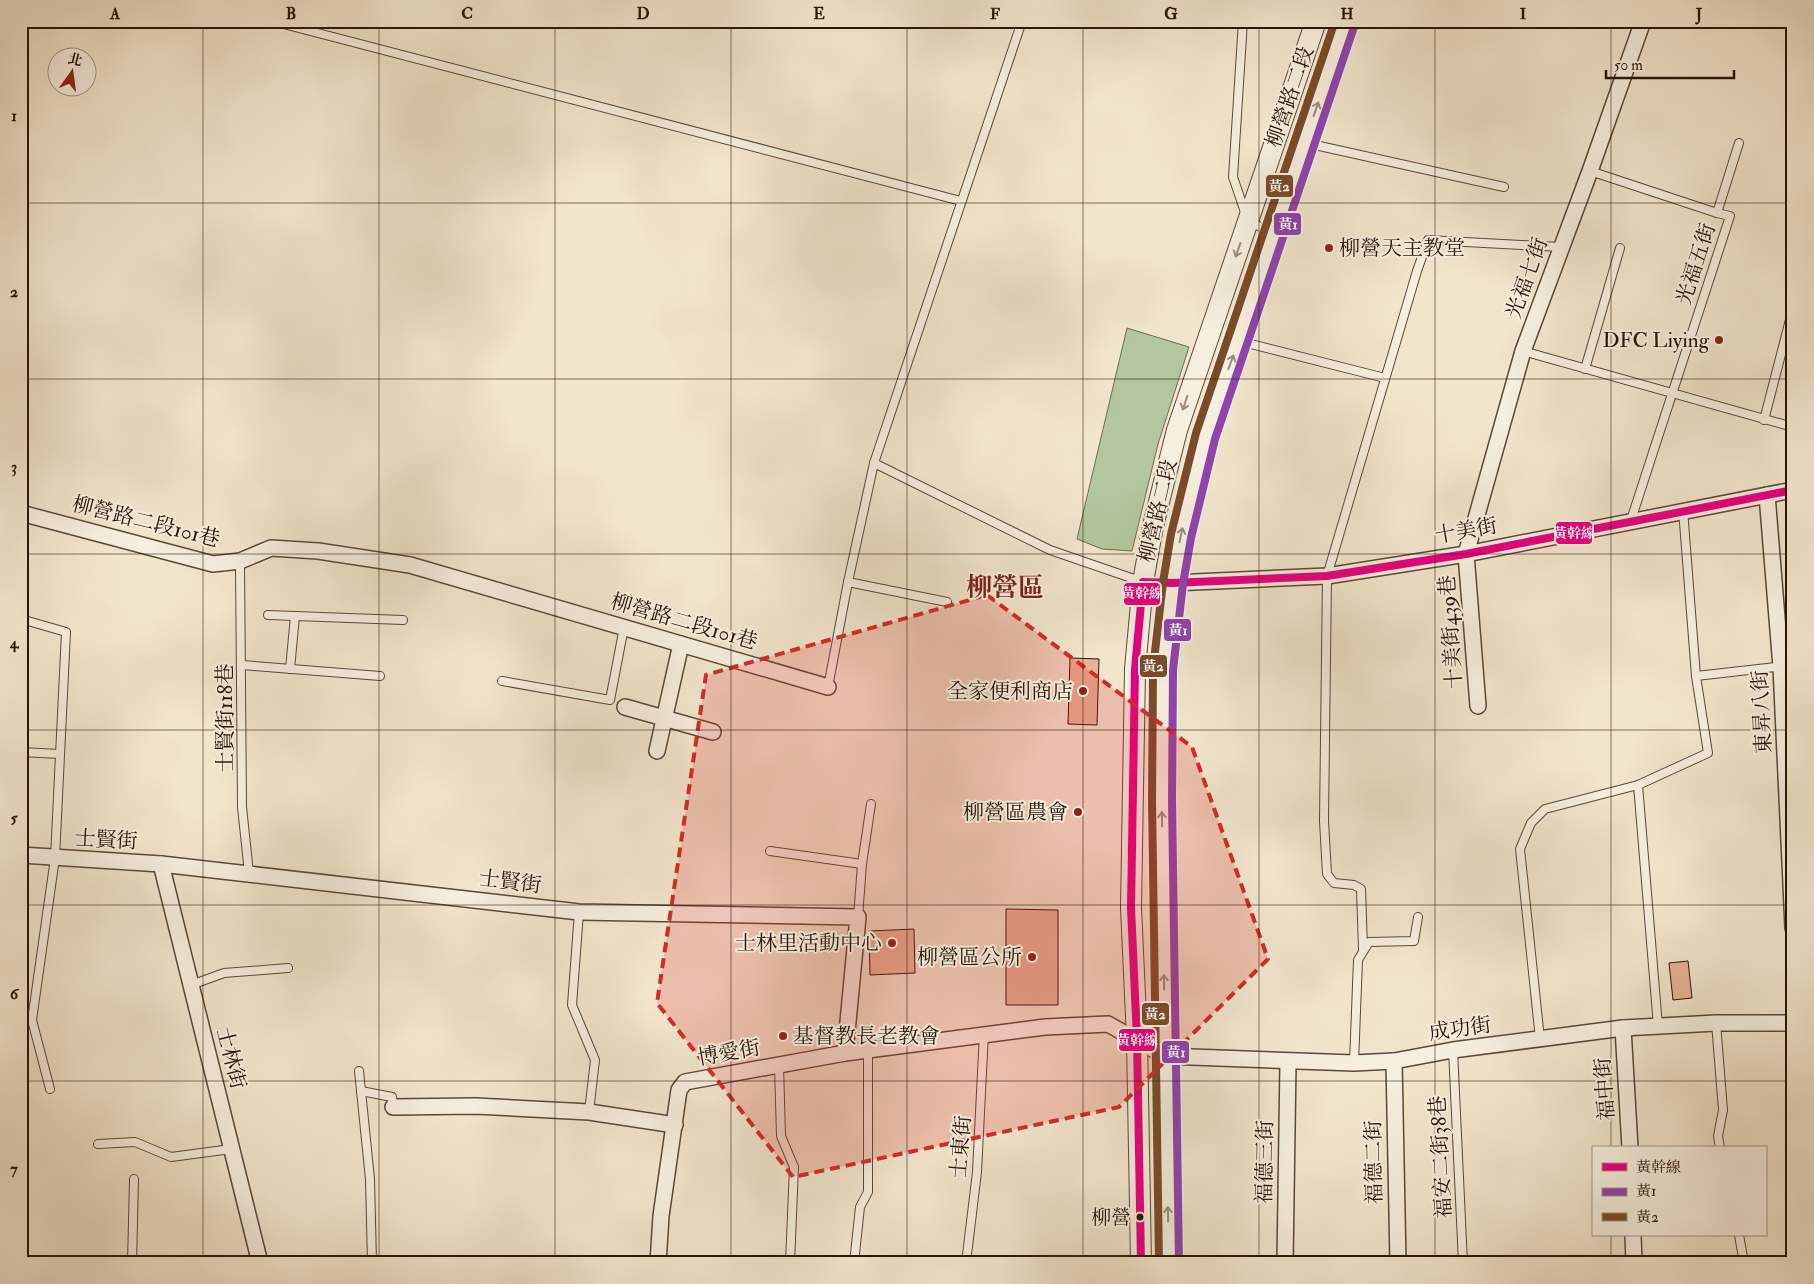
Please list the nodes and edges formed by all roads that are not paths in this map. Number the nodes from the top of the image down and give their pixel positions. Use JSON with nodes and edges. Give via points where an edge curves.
{"nodes":[{"id":1,"x":272,"y":21,"type":"edge"},
{"id":2,"x":1022,"y":21,"type":"edge"},
{"id":3,"x":1243,"y":21,"type":"edge"},
{"id":4,"x":1316,"y":21,"type":"edge"},
{"id":5,"x":1346,"y":21,"type":"edge"},
{"id":6,"x":1643,"y":21,"type":"edge"},
{"id":7,"x":1305,"y":142,"type":"junction"},
{"id":8,"x":1738,"y":143,"type":"dead end"},
{"id":9,"x":1590,"y":171,"type":"junction"},
{"id":10,"x":1504,"y":187,"type":"dead end"},
{"id":11,"x":961,"y":201,"type":"junction"},
{"id":12,"x":1717,"y":212,"type":"junction"},
{"id":13,"x":1248,"y":221,"type":"junction"},
{"id":14,"x":1274,"y":233,"type":"junction"},
{"id":15,"x":1560,"y":247,"type":"junction"},
{"id":16,"x":1620,"y":248,"type":"dead end"},
{"id":17,"x":1793,"y":308,"type":"edge"},
{"id":18,"x":1239,"y":341,"type":"junction"},
{"id":19,"x":1523,"y":351,"type":"junction"},
{"id":20,"x":1585,"y":369,"type":"junction"},
{"id":21,"x":1385,"y":378,"type":"junction"},
{"id":22,"x":1672,"y":394,"type":"junction"},
{"id":23,"x":1764,"y":420,"type":"junction"},
{"id":24,"x":1793,"y":427,"type":"edge"},
{"id":25,"x":874,"y":463,"type":"junction"},
{"id":26,"x":1793,"y":490,"type":"edge"},
{"id":27,"x":1768,"y":495,"type":"junction"},
{"id":28,"x":1683,"y":510,"type":"junction"},
{"id":29,"x":21,"y":513,"type":"edge"},
{"id":30,"x":1631,"y":520,"type":"junction"},
{"id":31,"x":1466,"y":554,"type":"junction"},
{"id":32,"x":240,"y":562,"type":"junction"},
{"id":33,"x":1327,"y":576,"type":"junction"},
{"id":34,"x":848,"y":582,"type":"junction"},
{"id":35,"x":1142,"y":582,"type":"junction"},
{"id":36,"x":1173,"y":583,"type":"junction"},
{"id":37,"x":946,"y":602,"type":"dead end"},
{"id":38,"x":268,"y":615,"type":"dead end"},
{"id":39,"x":295,"y":616,"type":"junction"},
{"id":40,"x":21,"y":619,"type":"edge"},
{"id":41,"x":403,"y":620,"type":"dead end"},
{"id":42,"x":624,"y":627,"type":"junction"},
{"id":43,"x":681,"y":644,"type":"junction"},
{"id":44,"x":242,"y":665,"type":"junction"},
{"id":45,"x":1787,"y":666,"type":"edge"},
{"id":46,"x":290,"y":669,"type":"junction"},
{"id":47,"x":380,"y":676,"type":"dead end"},
{"id":48,"x":1696,"y":676,"type":"junction"},
{"id":49,"x":502,"y":681,"type":"dead end"},
{"id":50,"x":828,"y":687,"type":"joint"},
{"id":51,"x":625,"y":706,"type":"dead end"},
{"id":52,"x":1478,"y":706,"type":"dead end"},
{"id":53,"x":664,"y":718,"type":"junction"},
{"id":54,"x":714,"y":732,"type":"dead end"},
{"id":55,"x":657,"y":751,"type":"dead end"},
{"id":56,"x":21,"y":752,"type":"edge"},
{"id":57,"x":60,"y":754,"type":"junction"},
{"id":58,"x":1638,"y":785,"type":"junction"},
{"id":59,"x":871,"y":804,"type":"dead end"},
{"id":60,"x":770,"y":851,"type":"dead end"},
{"id":61,"x":21,"y":855,"type":"edge"},
{"id":62,"x":55,"y":858,"type":"junction"},
{"id":63,"x":161,"y":864,"type":"junction"},
{"id":64,"x":862,"y":864,"type":"junction"},
{"id":65,"x":249,"y":873,"type":"junction"},
{"id":66,"x":579,"y":912,"type":"junction"},
{"id":67,"x":858,"y":917,"type":"junction"},
{"id":68,"x":1418,"y":917,"type":"dead end"},
{"id":69,"x":1793,"y":928,"type":"edge"},
{"id":70,"x":1363,"y":949,"type":"junction"},
{"id":71,"x":288,"y":968,"type":"dead end"},
{"id":72,"x":191,"y":985,"type":"junction"},
{"id":73,"x":21,"y":1019,"type":"edge"},
{"id":74,"x":32,"y":1020,"type":"junction"},
{"id":75,"x":1716,"y":1023,"type":"junction"},
{"id":76,"x":1793,"y":1023,"type":"edge"},
{"id":77,"x":1658,"y":1026,"type":"junction"},
{"id":78,"x":1623,"y":1028,"type":"junction"},
{"id":79,"x":984,"y":1033,"type":"junction"},
{"id":80,"x":1137,"y":1039,"type":"junction"},
{"id":81,"x":1540,"y":1039,"type":"junction"},
{"id":82,"x":868,"y":1050,"type":"junction"},
{"id":83,"x":1453,"y":1050,"type":"junction"},
{"id":84,"x":845,"y":1053,"type":"junction"},
{"id":85,"x":1165,"y":1056,"type":"junction"},
{"id":86,"x":1394,"y":1060,"type":"junction"},
{"id":87,"x":1288,"y":1062,"type":"junction"},
{"id":88,"x":1354,"y":1063,"type":"junction"},
{"id":89,"x":779,"y":1065,"type":"junction"},
{"id":90,"x":359,"y":1071,"type":"dead end"},
{"id":91,"x":50,"y":1090,"type":"dead end"},
{"id":92,"x":361,"y":1091,"type":"junction"},
{"id":93,"x":393,"y":1107,"type":"joint"},
{"id":94,"x":589,"y":1112,"type":"junction"},
{"id":95,"x":675,"y":1125,"type":"junction"},
{"id":96,"x":98,"y":1144,"type":"dead end"},
{"id":97,"x":1630,"y":1146,"type":"edge"},
{"id":98,"x":1720,"y":1146,"type":"edge"},
{"id":99,"x":231,"y":1149,"type":"junction"},
{"id":100,"x":134,"y":1179,"type":"dead end"},
{"id":101,"x":1633,"y":1236,"type":"edge"},
{"id":102,"x":1739,"y":1236,"type":"edge"},
{"id":103,"x":1793,"y":1259,"type":"edge"},
{"id":104,"x":132,"y":1263,"type":"edge"},
{"id":105,"x":260,"y":1263,"type":"edge"},
{"id":106,"x":372,"y":1263,"type":"edge"},
{"id":107,"x":658,"y":1263,"type":"edge"},
{"id":108,"x":790,"y":1263,"type":"edge"},
{"id":109,"x":854,"y":1263,"type":"edge"},
{"id":110,"x":966,"y":1263,"type":"edge"},
{"id":111,"x":1141,"y":1263,"type":"edge"},
{"id":112,"x":1169,"y":1263,"type":"edge"},
{"id":113,"x":1284,"y":1263,"type":"edge"},
{"id":114,"x":1398,"y":1263,"type":"edge"},
{"id":115,"x":1463,"y":1263,"type":"edge"},
{"id":116,"x":1634,"y":1263,"type":"edge"},
{"id":117,"x":1744,"y":1263,"type":"edge"},
{"id":118,"x":1784,"y":1263,"type":"edge"}],
"edges":[{"from":1,"to":11,"type":"lane"},
{"from":2,"to":11,"type":"lane","name":"柳營路二段101巷"},
{"from":3,"to":13,"type":"lane","via":[[1233,177]]},
{"from":4,"to":13,"type":"street","name":"柳營路二段"},
{"from":7,"to":5,"type":"street","name":"柳營路二段","one_way":true},
{"from":6,"to":9,"type":"street","name":"光福七街"},
{"from":7,"to":10,"type":"lane"},
{"from":7,"to":14,"type":"street","name":"柳營路二段"},
{"from":8,"to":12,"type":"lane","name":"光福五街"},
{"from":9,"to":12,"type":"lane"},
{"from":9,"to":15,"type":"street","name":"光福七街"},
{"from":11,"to":25,"type":"lane","name":"柳營路二段101巷"},
{"from":12,"to":22,"type":"lane","name":"光福五街","via":[[1730,216]]},
{"from":13,"to":14,"type":"lane"},
{"from":13,"to":35,"type":"street","name":"柳營路二段","one_way":true,"via":[[1176,430]]},
{"from":14,"to":18,"type":"street","name":"柳營路二段"},
{"from":15,"to":19,"type":"street","name":"光福七街"},
{"from":15,"to":21,"type":"lane","via":[[1428,240]]},
{"from":16,"to":20,"type":"lane"},
{"from":17,"to":23,"type":"lane"},
{"from":18,"to":21,"type":"lane"},
{"from":36,"to":18,"type":"street","name":"柳營路二段","one_way":true,"via":[[1180,536],[1206,436]]},
{"from":19,"to":20,"type":"lane"},
{"from":19,"to":31,"type":"street","name":"光福七街"},
{"from":20,"to":22,"type":"lane"},
{"from":21,"to":33,"type":"lane"},
{"from":22,"to":23,"type":"lane"},
{"from":22,"to":30,"type":"lane","name":"光福五街"},
{"from":23,"to":24,"type":"lane"},
{"from":25,"to":34,"type":"lane","name":"柳營路二段101巷"},
{"from":25,"to":35,"type":"lane","via":[[1050,550]]},
{"from":26,"to":27,"type":"street","name":"十美街"},
{"from":27,"to":28,"type":"street","name":"十美街"},
{"from":27,"to":45,"type":"street","name":"東昇八街"},
{"from":28,"to":30,"type":"street","name":"十美街"},
{"from":28,"to":48,"type":"lane"},
{"from":29,"to":32,"type":"street","name":"柳營路二段101巷","via":[[213,564]]},
{"from":30,"to":31,"type":"street","name":"十美街"},
{"from":31,"to":33,"type":"street","name":"十美街"},
{"from":31,"to":52,"type":"street","name":"十美街439巷"},
{"from":32,"to":42,"type":"street","name":"柳營路二段101巷","via":[[271,548],[410,564]]},
{"from":32,"to":44,"type":"lane","name":"士賢街118巷"},
{"from":33,"to":36,"type":"street","name":"十美街"},
{"from":33,"to":70,"type":"lane","via":[[1324,821],[1327,874],[1334,883],[1361,889]]},
{"from":34,"to":37,"type":"lane"},
{"from":34,"to":50,"type":"lane","name":"柳營路二段101巷"},
{"from":35,"to":36,"type":"lane","name":"十美街"},
{"from":35,"to":80,"type":"street","name":"柳營路二段","via":[[1135,669],[1131,908]]},
{"from":85,"to":36,"type":"street","name":"柳營路二段","one_way":true,"via":[[1163,669]]},
{"from":38,"to":39,"type":"lane"},
{"from":39,"to":41,"type":"lane"},
{"from":39,"to":46,"type":"lane"},
{"from":40,"to":57,"type":"lane","via":[[66,632]]},
{"from":42,"to":43,"type":"street","name":"柳營路二段101巷"},
{"from":42,"to":49,"type":"lane","via":[[610,700]]},
{"from":43,"to":50,"type":"street","name":"柳營路二段101巷"},
{"from":43,"to":53,"type":"street"},
{"from":44,"to":46,"type":"lane"},
{"from":44,"to":65,"type":"lane","name":"士賢街118巷","via":[[242,807]]},
{"from":45,"to":48,"type":"lane"},
{"from":45,"to":69,"type":"street","name":"東昇八街"},
{"from":46,"to":47,"type":"lane"},
{"from":48,"to":58,"type":"lane","via":[[1708,753]]},
{"from":51,"to":53,"type":"street"},
{"from":53,"to":54,"type":"street"},
{"from":53,"to":55,"type":"street"},
{"from":56,"to":57,"type":"lane"},
{"from":57,"to":62,"type":"lane"},
{"from":58,"to":77,"type":"lane"},
{"from":58,"to":81,"type":"lane","via":[[1545,809],[1530,823],[1520,849]]},
{"from":59,"to":64,"type":"lane"},
{"from":60,"to":64,"type":"lane"},
{"from":61,"to":62,"type":"street","name":"士賢街"},
{"from":62,"to":63,"type":"street","name":"士賢街"},
{"from":62,"to":74,"type":"lane"},
{"from":63,"to":65,"type":"street","name":"士賢街"},
{"from":63,"to":72,"type":"street","name":"士林街"},
{"from":64,"to":67,"type":"lane"},
{"from":65,"to":66,"type":"street","name":"士賢街"},
{"from":66,"to":67,"type":"street","name":"士賢街"},
{"from":66,"to":94,"type":"lane","via":[[572,1005],[595,1060]]},
{"from":67,"to":84,"type":"street"},
{"from":68,"to":70,"type":"lane","via":[[1414,941],[1369,942]]},
{"from":70,"to":88,"type":"lane","via":[[1358,960]]},
{"from":71,"to":72,"type":"lane","via":[[224,974]]},
{"from":72,"to":99,"type":"street","name":"士林街"},
{"from":73,"to":74,"type":"lane"},
{"from":74,"to":91,"type":"lane"},
{"from":75,"to":76,"type":"street","name":"成功街"},
{"from":75,"to":77,"type":"street","name":"成功街"},
{"from":75,"to":98,"type":"lane","via":[[1723,1110],[1718,1136]]},
{"from":77,"to":78,"type":"street","name":"成功街"},
{"from":78,"to":81,"type":"street","name":"成功街"},
{"from":78,"to":97,"type":"street","name":"福中街"},
{"from":79,"to":80,"type":"street","name":"博愛街","via":[[1108,1024]]},
{"from":79,"to":82,"type":"street","name":"博愛街"},
{"from":79,"to":110,"type":"lane","name":"士東街","via":[[977,1172]]},
{"from":80,"to":85,"type":"street","name":"成功街"},
{"from":80,"to":111,"type":"street","name":"柳營路二段"},
{"from":81,"to":83,"type":"street","name":"成功街"},
{"from":82,"to":84,"type":"street","name":"博愛街"},
{"from":82,"to":109,"type":"lane","via":[[868,1192],[860,1207]]},
{"from":83,"to":86,"type":"street","name":"成功街"},
{"from":83,"to":115,"type":"lane","name":"福安二街38巷"},
{"from":84,"to":89,"type":"street","name":"博愛街"},
{"from":85,"to":87,"type":"street","name":"成功街"},
{"from":112,"to":85,"type":"street","name":"柳營路二段","one_way":true},
{"from":86,"to":88,"type":"street","name":"成功街"},
{"from":86,"to":114,"type":"street","name":"福德二街"},
{"from":87,"to":88,"type":"street","name":"成功街"},
{"from":87,"to":113,"type":"street","name":"福德三街"},
{"from":89,"to":95,"type":"street","name":"博愛街","via":[[685,1082],[679,1090]]},
{"from":89,"to":108,"type":"lane","via":[[781,1136],[794,1167]]},
{"from":90,"to":92,"type":"lane"},
{"from":92,"to":93,"type":"lane","via":[[392,1097]]},
{"from":92,"to":106,"type":"lane","via":[[370,1179]]},
{"from":93,"to":94,"type":"street","via":[[476,1106]]},
{"from":94,"to":95,"type":"street"},
{"from":95,"to":107,"type":"street","name":"博愛街","via":[[661,1216]]},
{"from":96,"to":99,"type":"lane","via":[[134,1142],[171,1157]]},
{"from":99,"to":105,"type":"street","name":"士林街"},
{"from":100,"to":104,"type":"lane"},
{"from":101,"to":116,"type":"street"},
{"from":102,"to":117,"type":"lane"},
{"from":103,"to":118,"type":"lane"}]}
